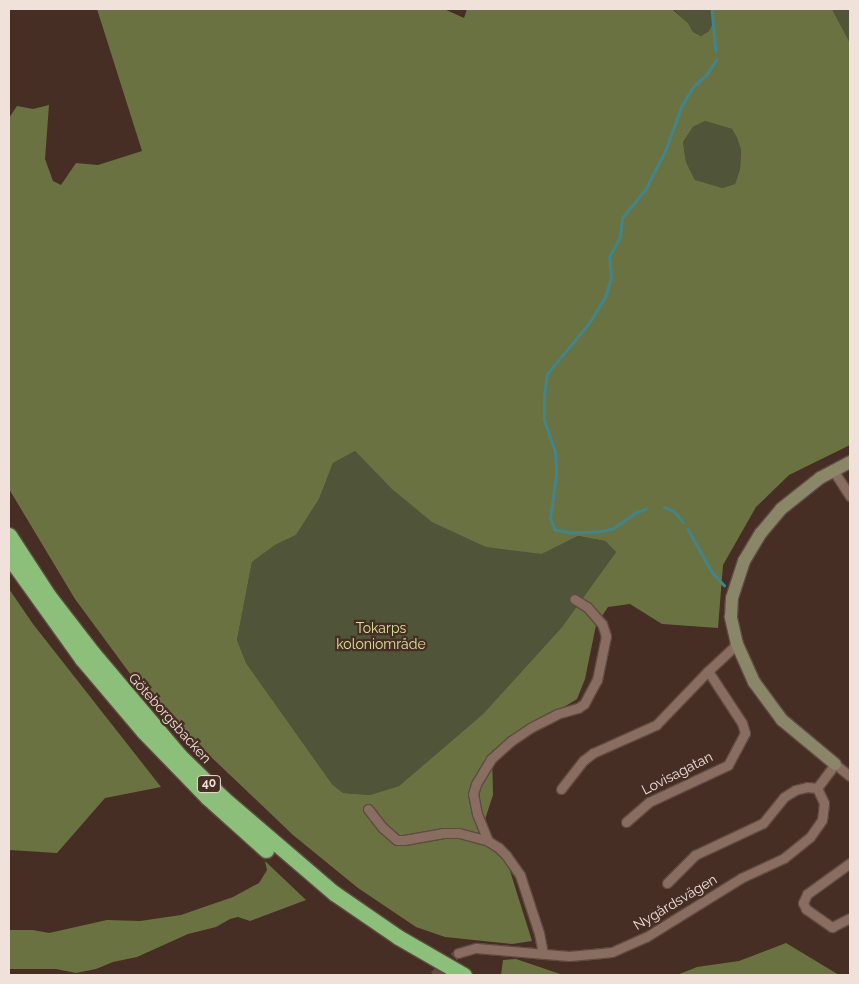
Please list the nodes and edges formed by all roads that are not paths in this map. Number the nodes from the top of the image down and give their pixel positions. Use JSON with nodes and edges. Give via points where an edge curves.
{"nodes":[{"id":1,"x":850,"y":462,"type":"edge"},
{"id":2,"x":833,"y":470,"type":"junction"},
{"id":3,"x":850,"y":496,"type":"edge"},
{"id":4,"x":9,"y":534,"type":"edge"},
{"id":5,"x":9,"y":557,"type":"edge"},
{"id":6,"x":574,"y":599,"type":"dead end"},
{"id":7,"x":737,"y":644,"type":"junction"},
{"id":8,"x":708,"y":670,"type":"junction"},
{"id":9,"x":834,"y":764,"type":"junction"},
{"id":10,"x":850,"y":776,"type":"edge"},
{"id":11,"x":817,"y":788,"type":"junction"},
{"id":12,"x":561,"y":789,"type":"dead end"},
{"id":13,"x":368,"y":809,"type":"dead end"},
{"id":14,"x":626,"y":822,"type":"dead end"},
{"id":15,"x":488,"y":840,"type":"junction"},
{"id":16,"x":850,"y":863,"type":"edge"},
{"id":17,"x":667,"y":883,"type":"dead end"},
{"id":18,"x":850,"y":918,"type":"edge"},
{"id":19,"x":458,"y":953,"type":"tunnel mouth"},
{"id":20,"x":543,"y":954,"type":"junction"},
{"id":21,"x":443,"y":975,"type":"edge"},
{"id":22,"x":464,"y":975,"type":"edge"}],
"edges":[{"from":1,"to":2,"type":"street"},
{"from":2,"to":3,"type":"street"},
{"from":2,"to":7,"type":"street","via":[[806,487],[781,509],[744,561],[732,598]]},
{"from":4,"to":22,"type":"highway","name":"Göteborgsbacken","number":"40","via":[[48,595],[92,652],[179,755],[223,798],[334,893],[398,937]]},
{"from":5,"to":21,"type":"highway","name":"Göteborgsbacken","number":"40","via":[[82,660],[143,731],[208,798],[328,900]]},
{"from":6,"to":15,"type":"street","via":[[588,607],[602,624],[606,636],[597,680],[584,704],[537,724],[491,759],[476,784],[474,794],[477,814]]},
{"from":7,"to":8,"type":"street"},
{"from":7,"to":9,"type":"street","via":[[746,669],[775,711]]},
{"from":8,"to":12,"type":"street","via":[[656,725],[593,753]]},
{"from":8,"to":14,"type":"street","name":"Lovisagatan","via":[[745,733],[728,765],[649,802]]},
{"from":9,"to":10,"type":"street"},
{"from":9,"to":11,"type":"street"},
{"from":11,"to":17,"type":"street","name":"Nygårdsvägen","via":[[795,790],[784,797],[762,823],[695,855]]},
{"from":11,"to":20,"type":"street","name":"Nygårdsvägen","via":[[824,803],[822,820],[810,837],[784,858],[741,878],[646,937],[612,952],[569,956]]},
{"from":13,"to":15,"type":"street","via":[[397,840],[450,833]]},
{"from":15,"to":20,"type":"street","via":[[506,855],[520,875]]},
{"from":16,"to":18,"type":"street","via":[[807,894],[804,903],[806,909],[832,927]]},
{"from":19,"to":20,"type":"street","name":"Nygårdsvägen","via":[[476,948]]}]}
